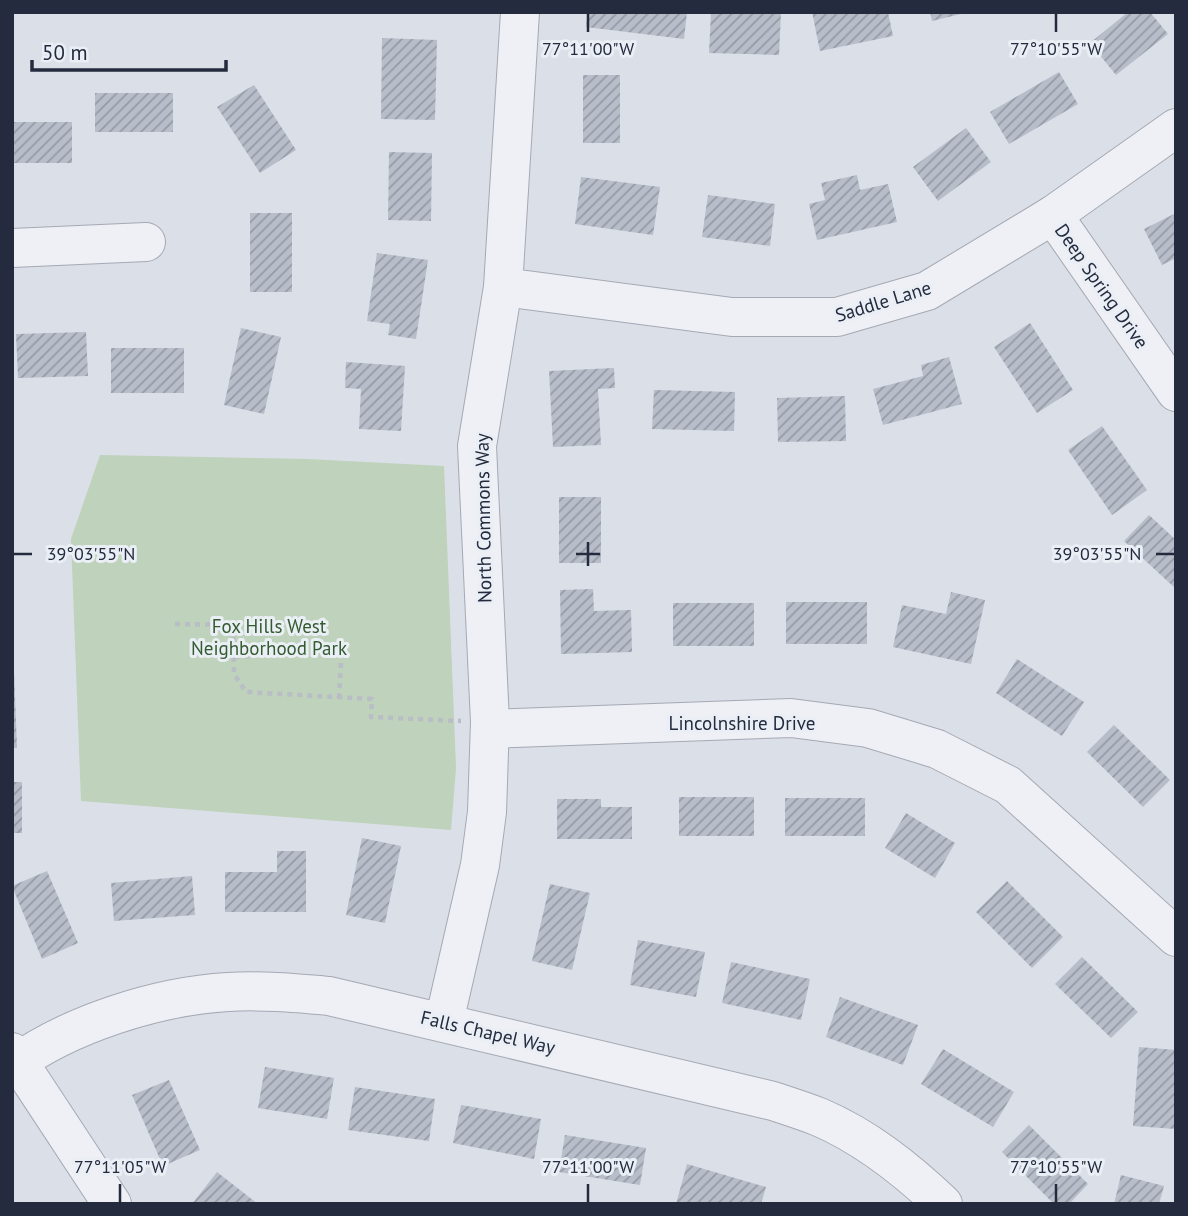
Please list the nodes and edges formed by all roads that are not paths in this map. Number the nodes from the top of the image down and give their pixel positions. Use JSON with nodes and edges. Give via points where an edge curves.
{"nodes":[{"id":1,"x":520,"y":12,"type":"edge"},
{"id":2,"x":1176,"y":128,"type":"edge"},
{"id":3,"x":1053,"y":215,"type":"junction"},
{"id":4,"x":146,"y":242,"type":"dead end"},
{"id":5,"x":12,"y":248,"type":"edge"},
{"id":6,"x":503,"y":288,"type":"junction"},
{"id":7,"x":1176,"y":392,"type":"edge"},
{"id":8,"x":489,"y":726,"type":"junction"},
{"id":9,"x":1176,"y":937,"type":"edge"},
{"id":10,"x":444,"y":1022,"type":"junction"},
{"id":11,"x":14,"y":1060,"type":"edge"},
{"id":12,"x":112,"y":1204,"type":"edge"},
{"id":13,"x":943,"y":1204,"type":"edge"}],
"edges":[{"from":1,"to":6,"type":"street","name":"North Commons Way"},
{"from":2,"to":3,"type":"street","name":"Saddle Lane"},
{"from":3,"to":6,"type":"street","name":"Saddle Lane","via":[[927,291],[837,317],[732,317]]},
{"from":3,"to":7,"type":"street","name":"Deep Spring Drive"},
{"from":4,"to":5,"type":"street"},
{"from":6,"to":8,"type":"street","name":"North Commons Way","via":[[477,446]]},
{"from":8,"to":9,"type":"street","name":"Lincolnshire Drive","via":[[791,719],[868,727],[937,749],[1008,785]]},
{"from":8,"to":10,"type":"street","name":"North Commons Way","via":[[487,812],[480,865]]},
{"from":10,"to":11,"type":"street","name":"Falls Chapel Way","via":[[329,996],[225,992],[118,1014]]},
{"from":10,"to":13,"type":"street","name":"Falls Chapel Way","via":[[773,1101],[819,1117],[899,1165]]},
{"from":11,"to":12,"type":"street"}]}
